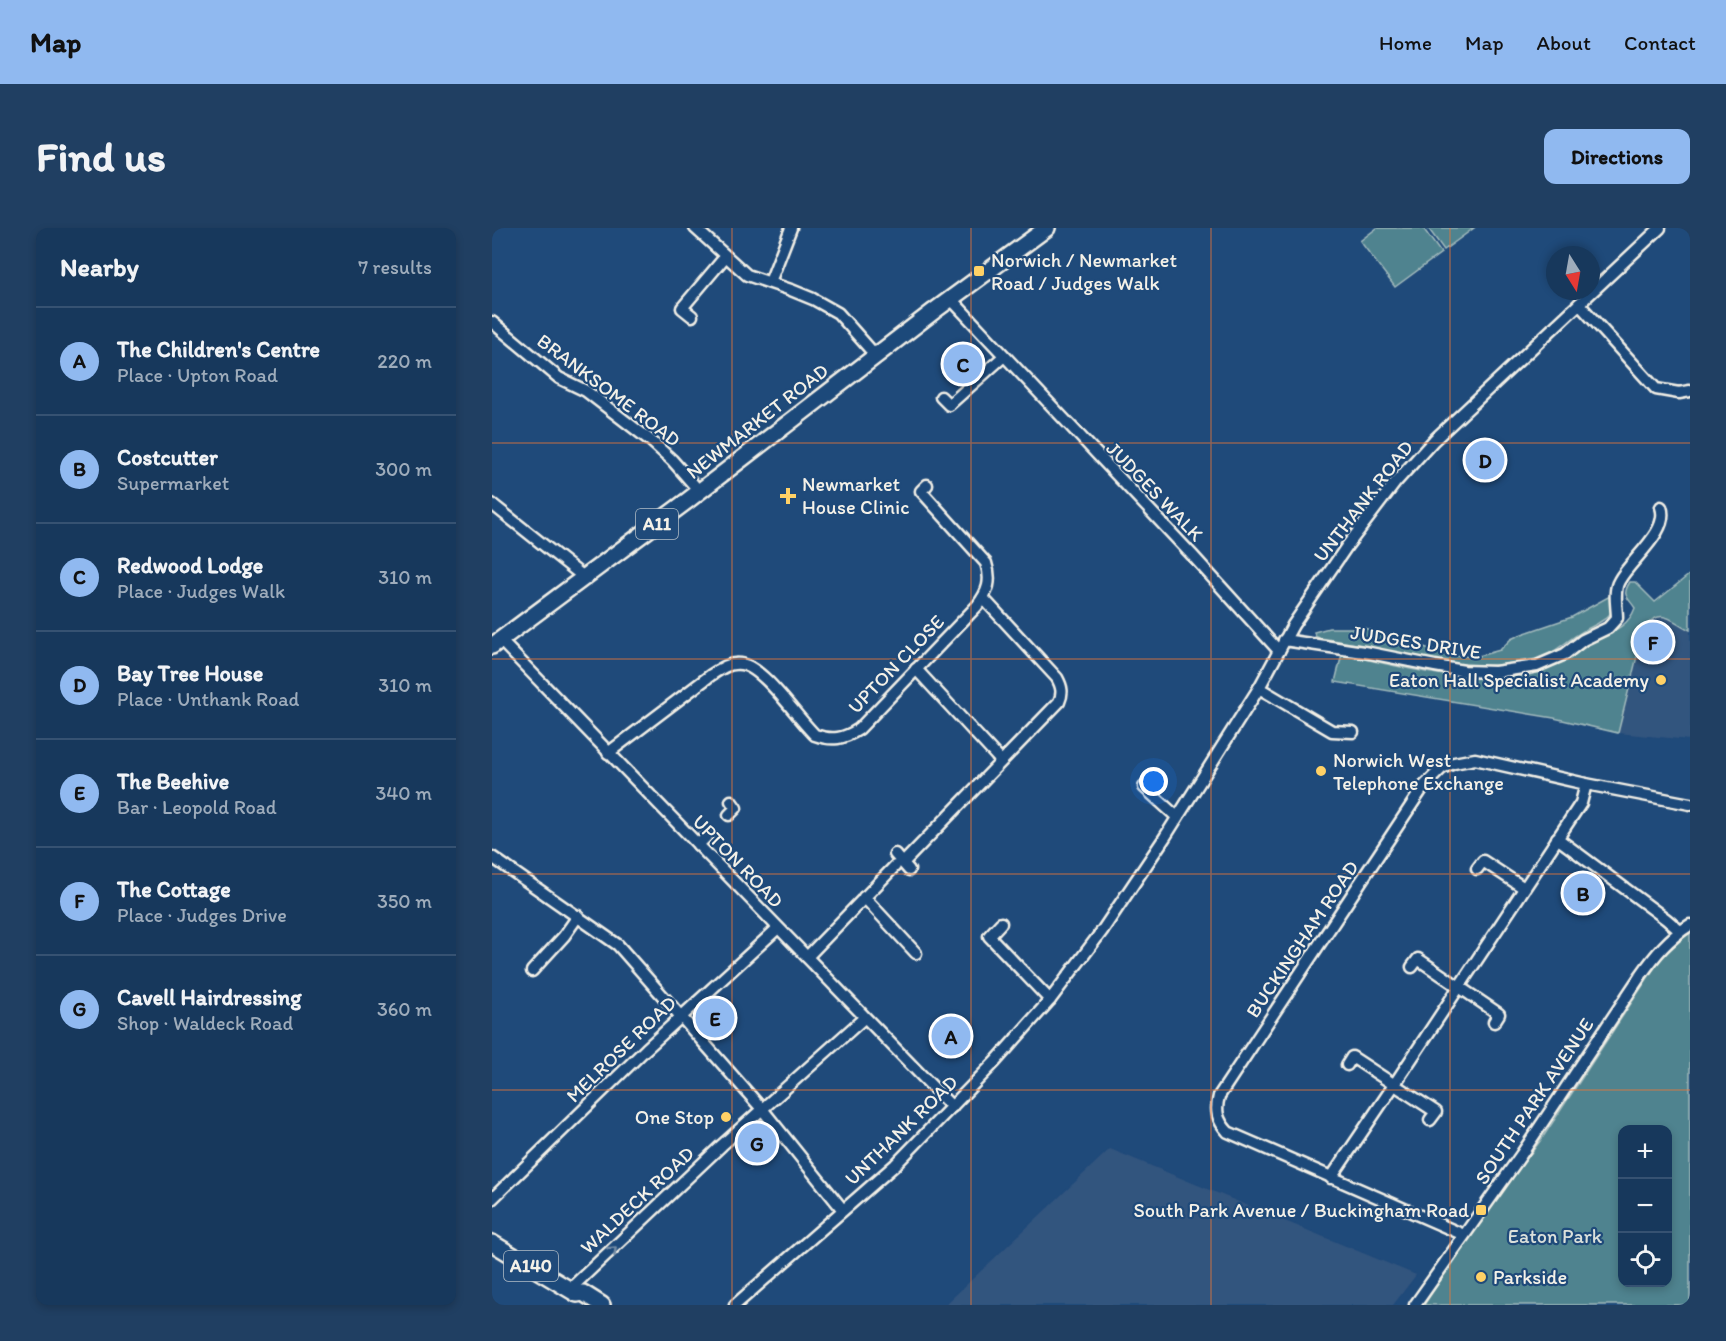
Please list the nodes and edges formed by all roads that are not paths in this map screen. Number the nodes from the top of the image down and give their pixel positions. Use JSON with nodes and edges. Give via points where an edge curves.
{"nodes":[{"id":1,"x":695,"y":228,"type":"edge"},
{"id":2,"x":791,"y":228,"type":"edge"},
{"id":3,"x":1047,"y":228,"type":"edge"},
{"id":4,"x":1660,"y":228,"type":"edge"},
{"id":5,"x":724,"y":256,"type":"junction"},
{"id":6,"x":770,"y":282,"type":"junction"},
{"id":7,"x":951,"y":299,"type":"junction"},
{"id":8,"x":673,"y":301,"type":"dead end"},
{"id":9,"x":1580,"y":304,"type":"junction"},
{"id":10,"x":682,"y":308,"type":"junction"},
{"id":11,"x":692,"y":316,"type":"dead end"},
{"id":12,"x":492,"y":322,"type":"edge"},
{"id":13,"x":876,"y":356,"type":"junction"},
{"id":14,"x":1004,"y":356,"type":"junction"},
{"id":15,"x":1683,"y":390,"type":"edge"},
{"id":16,"x":948,"y":404,"type":"dead end"},
{"id":17,"x":921,"y":491,"type":"dead end"},
{"id":18,"x":700,"y":492,"type":"junction"},
{"id":19,"x":492,"y":504,"type":"edge"},
{"id":20,"x":1661,"y":507,"type":"dead end"},
{"id":21,"x":585,"y":578,"type":"junction"},
{"id":22,"x":983,"y":598,"type":"junction"},
{"id":23,"x":1284,"y":640,"type":"junction"},
{"id":24,"x":496,"y":643,"type":"edge"},
{"id":25,"x":1279,"y":651,"type":"junction"},
{"id":26,"x":916,"y":669,"type":"junction"},
{"id":27,"x":1259,"y":688,"type":"junction"},
{"id":28,"x":1353,"y":732,"type":"dead end"},
{"id":29,"x":608,"y":753,"type":"junction"},
{"id":30,"x":1001,"y":761,"type":"junction"},
{"id":31,"x":1586,"y":784,"type":"junction"},
{"id":32,"x":1144,"y":787,"type":"dead end"},
{"id":33,"x":1690,"y":804,"type":"edge"},
{"id":34,"x":1177,"y":817,"type":"junction"},
{"id":35,"x":707,"y":836,"type":"dead end"},
{"id":36,"x":1557,"y":838,"type":"junction"},
{"id":37,"x":698,"y":845,"type":"junction"},
{"id":38,"x":492,"y":857,"type":"edge"},
{"id":39,"x":1483,"y":861,"type":"dead end"},
{"id":40,"x":1524,"y":888,"type":"junction"},
{"id":41,"x":864,"y":897,"type":"junction"},
{"id":42,"x":578,"y":916,"type":"junction"},
{"id":43,"x":1001,"y":923,"type":"dead end"},
{"id":44,"x":1690,"y":925,"type":"edge"},
{"id":45,"x":778,"y":928,"type":"junction"},
{"id":46,"x":1680,"y":931,"type":"junction"},
{"id":47,"x":916,"y":953,"type":"dead end"},
{"id":48,"x":807,"y":957,"type":"junction"},
{"id":49,"x":1418,"y":959,"type":"dead end"},
{"id":50,"x":532,"y":971,"type":"dead end"},
{"id":51,"x":1458,"y":987,"type":"junction"},
{"id":52,"x":1050,"y":1000,"type":"junction"},
{"id":53,"x":1506,"y":1004,"type":"dead end"},
{"id":54,"x":682,"y":1016,"type":"junction"},
{"id":55,"x":864,"y":1018,"type":"junction"},
{"id":56,"x":1352,"y":1057,"type":"dead end"},
{"id":57,"x":1394,"y":1085,"type":"junction"},
{"id":58,"x":952,"y":1107,"type":"junction"},
{"id":59,"x":762,"y":1109,"type":"junction"},
{"id":60,"x":1436,"y":1112,"type":"dead end"},
{"id":61,"x":1331,"y":1178,"type":"junction"},
{"id":62,"x":492,"y":1199,"type":"edge"},
{"id":63,"x":843,"y":1210,"type":"junction"},
{"id":64,"x":1464,"y":1235,"type":"junction"},
{"id":65,"x":492,"y":1243,"type":"edge"},
{"id":66,"x":578,"y":1296,"type":"edge"},
{"id":67,"x":602,"y":1305,"type":"edge"},
{"id":68,"x":735,"y":1305,"type":"edge"},
{"id":69,"x":1415,"y":1305,"type":"edge"}],
"edges":[{"from":1,"to":5,"type":"street"},
{"from":2,"to":6,"type":"street"},
{"from":3,"to":7,"type":"highway","name":"NEWMARKET ROAD","number":"A11"},
{"from":4,"to":9,"type":"street","name":"UNTHANK ROAD"},
{"from":5,"to":6,"type":"street","via":[[747,276]]},
{"from":5,"to":10,"type":"street"},
{"from":6,"to":13,"type":"street","via":[[838,313]]},
{"from":7,"to":13,"type":"highway","name":"NEWMARKET ROAD","number":"A11"},
{"from":7,"to":14,"type":"street","name":"JUDGES WALK"},
{"from":8,"to":10,"type":"street"},
{"from":9,"to":15,"type":"street","via":[[1656,389]]},
{"from":9,"to":23,"type":"street","name":"UNTHANK ROAD","via":[[1434,440],[1395,483]]},
{"from":10,"to":11,"type":"street"},
{"from":12,"to":18,"type":"street","name":"BRANKSOME ROAD","via":[[559,378],[586,391],[651,441]]},
{"from":13,"to":18,"type":"highway","name":"NEWMARKET ROAD","number":"A11"},
{"from":14,"to":16,"type":"street"},
{"from":14,"to":25,"type":"street","name":"JUDGES WALK"},
{"from":17,"to":22,"type":"street","via":[[986,563],[990,579]]},
{"from":18,"to":21,"type":"highway","name":"NEWMARKET ROAD","number":"A11"},
{"from":19,"to":21,"type":"street"},
{"from":20,"to":23,"type":"street","name":"JUDGES DRIVE","via":[[1664,515],[1658,532],[1618,583],[1617,618],[1608,628],[1565,654],[1537,666],[1495,672],[1464,671]]},
{"from":21,"to":24,"type":"highway","name":"NEWMARKET ROAD","number":"A11"},
{"from":22,"to":26,"type":"street","name":"UPTON CLOSE"},
{"from":22,"to":30,"type":"street","via":[[1034,651],[1061,685],[1062,694],[1059,702]]},
{"from":23,"to":25,"type":"street","name":"UNTHANK ROAD"},
{"from":24,"to":29,"type":"street","name":"UPTON ROAD"},
{"from":25,"to":27,"type":"street","name":"UNTHANK ROAD"},
{"from":26,"to":29,"type":"street","name":"UPTON CLOSE","via":[[859,729],[849,736],[826,739],[806,727],[758,670],[740,663],[730,665],[711,675]]},
{"from":26,"to":30,"type":"street"},
{"from":27,"to":28,"type":"street","via":[[1331,736]]},
{"from":27,"to":34,"type":"street","name":"UNTHANK ROAD"},
{"from":29,"to":37,"type":"street","name":"UPTON ROAD"},
{"from":30,"to":41,"type":"street"},
{"from":31,"to":33,"type":"street","name":"BUCKINGHAM ROAD"},
{"from":31,"to":36,"type":"street","via":[[1581,802]]},
{"from":31,"to":61,"type":"street","name":"BUCKINGHAM ROAD","via":[[1475,759],[1454,763],[1433,776],[1226,1084],[1219,1096],[1217,1116],[1228,1132]]},
{"from":32,"to":34,"type":"street"},
{"from":34,"to":52,"type":"street","name":"UNTHANK ROAD","via":[[1102,931]]},
{"from":35,"to":37,"type":"street"},
{"from":36,"to":40,"type":"street"},
{"from":36,"to":46,"type":"street"},
{"from":37,"to":45,"type":"street","name":"UPTON ROAD"},
{"from":38,"to":42,"type":"street"},
{"from":39,"to":40,"type":"street"},
{"from":40,"to":51,"type":"street"},
{"from":41,"to":47,"type":"street"},
{"from":41,"to":48,"type":"street"},
{"from":42,"to":50,"type":"street"},
{"from":42,"to":54,"type":"street","via":[[618,945]]},
{"from":43,"to":52,"type":"street","via":[[989,936]]},
{"from":44,"to":46,"type":"street","name":"SOUTH PARK AVENUE"},
{"from":45,"to":48,"type":"street","name":"UPTON ROAD"},
{"from":45,"to":54,"type":"street","name":"MELROSE ROAD"},
{"from":46,"to":64,"type":"street","name":"SOUTH PARK AVENUE","via":[[1641,975]]},
{"from":48,"to":55,"type":"street","name":"UPTON ROAD"},
{"from":49,"to":51,"type":"street"},
{"from":51,"to":53,"type":"street","via":[[1496,1018]]},
{"from":51,"to":57,"type":"street"},
{"from":52,"to":58,"type":"street","name":"UNTHANK ROAD"},
{"from":54,"to":59,"type":"street"},
{"from":54,"to":62,"type":"street","name":"MELROSE ROAD"},
{"from":55,"to":58,"type":"street","name":"UPTON ROAD"},
{"from":55,"to":59,"type":"street","name":"WALDECK ROAD"},
{"from":56,"to":57,"type":"street"},
{"from":57,"to":60,"type":"street"},
{"from":57,"to":61,"type":"street"},
{"from":58,"to":63,"type":"street","name":"UNTHANK ROAD","via":[[895,1165]]},
{"from":59,"to":63,"type":"street"},
{"from":66,"to":59,"type":"street","name":"WALDECK ROAD","one_way":true},
{"from":61,"to":64,"type":"street","name":"BUCKINGHAM ROAD"},
{"from":63,"to":68,"type":"street","name":"UNTHANK ROAD"},
{"from":64,"to":69,"type":"street","name":"SOUTH PARK AVENUE"},
{"from":65,"to":66,"type":"highway","number":"A140"},
{"from":66,"to":67,"type":"highway","number":"A140","via":[[583,1293]]}]}
